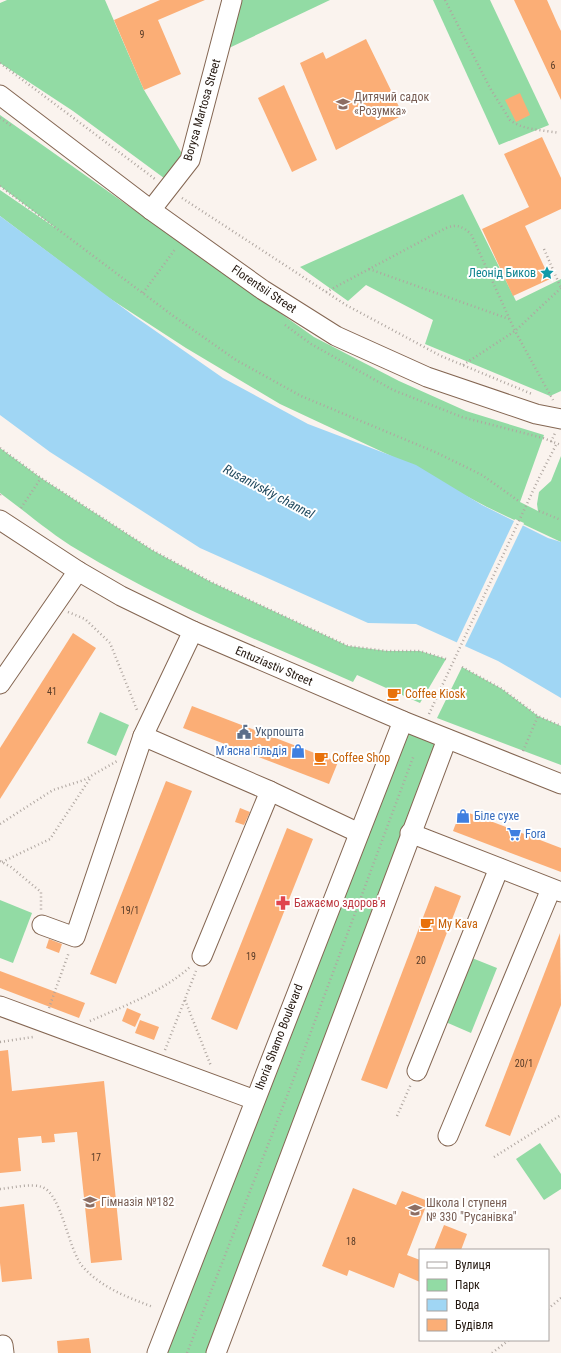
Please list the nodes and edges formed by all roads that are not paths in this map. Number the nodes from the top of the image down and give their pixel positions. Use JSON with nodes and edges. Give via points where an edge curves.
{"nodes":[{"id":1,"x":232,"y":0,"type":"edge"},
{"id":2,"x":0,"y":95,"type":"edge"},
{"id":3,"x":152,"y":210,"type":"junction"},
{"id":4,"x":561,"y":419,"type":"edge"},
{"id":5,"x":0,"y":520,"type":"edge"},
{"id":6,"x":78,"y":571,"type":"junction"},
{"id":7,"x":194,"y":631,"type":"junction"},
{"id":8,"x":0,"y":684,"type":"edge"},
{"id":9,"x":403,"y":721,"type":"junction"},
{"id":10,"x":143,"y":736,"type":"junction"},
{"id":11,"x":447,"y":739,"type":"junction"},
{"id":12,"x":561,"y":784,"type":"edge"},
{"id":13,"x":270,"y":792,"type":"junction"},
{"id":14,"x":359,"y":833,"type":"junction"},
{"id":15,"x":410,"y":833,"type":"junction"},
{"id":16,"x":499,"y":868,"type":"junction"},
{"id":17,"x":556,"y":890,"type":"edge"},
{"id":18,"x":42,"y":925,"type":"road end"},
{"id":19,"x":202,"y":956,"type":"road end"},
{"id":20,"x":0,"y":1006,"type":"edge"},
{"id":21,"x":417,"y":1071,"type":"road end"},
{"id":22,"x":255,"y":1100,"type":"junction"},
{"id":23,"x":448,"y":1136,"type":"dead end"},
{"id":24,"x":157,"y":1353,"type":"edge"},
{"id":25,"x":216,"y":1353,"type":"edge"}],
"edges":[{"from":1,"to":3,"type":"street","name":"Borysa Martosa Street","via":[[190,160]]},
{"from":2,"to":3,"type":"street","name":"Florentsii Street"},
{"from":3,"to":4,"type":"street","name":"Florentsii Street","via":[[263,290],[336,336],[427,377],[536,414]]},
{"from":5,"to":6,"type":"street","name":"Entuziastiv Street"},
{"from":6,"to":7,"type":"street","name":"Entuziastiv Street","via":[[121,596]]},
{"from":6,"to":8,"type":"street"},
{"from":7,"to":9,"type":"street","name":"Entuziastiv Street"},
{"from":7,"to":10,"type":"street"},
{"from":9,"to":11,"type":"street","name":"Entuziastiv Street"},
{"from":9,"to":14,"type":"street","name":"Ihoria Shamo Boulevard"},
{"from":10,"to":13,"type":"street"},
{"from":10,"to":18,"type":"street","via":[[75,937]]},
{"from":11,"to":12,"type":"street","name":"Entuziastiv Street"},
{"from":11,"to":15,"type":"street"},
{"from":13,"to":14,"type":"street"},
{"from":13,"to":19,"type":"street"},
{"from":14,"to":22,"type":"street","name":"Ihoria Shamo Boulevard"},
{"from":15,"to":16,"type":"street"},
{"from":15,"to":25,"type":"street"},
{"from":16,"to":17,"type":"street"},
{"from":16,"to":21,"type":"street"},
{"from":17,"to":23,"type":"street"},
{"from":20,"to":22,"type":"street","via":[[41,1029],[69,1030]]},
{"from":22,"to":24,"type":"street","name":"Ihoria Shamo Boulevard"}]}
